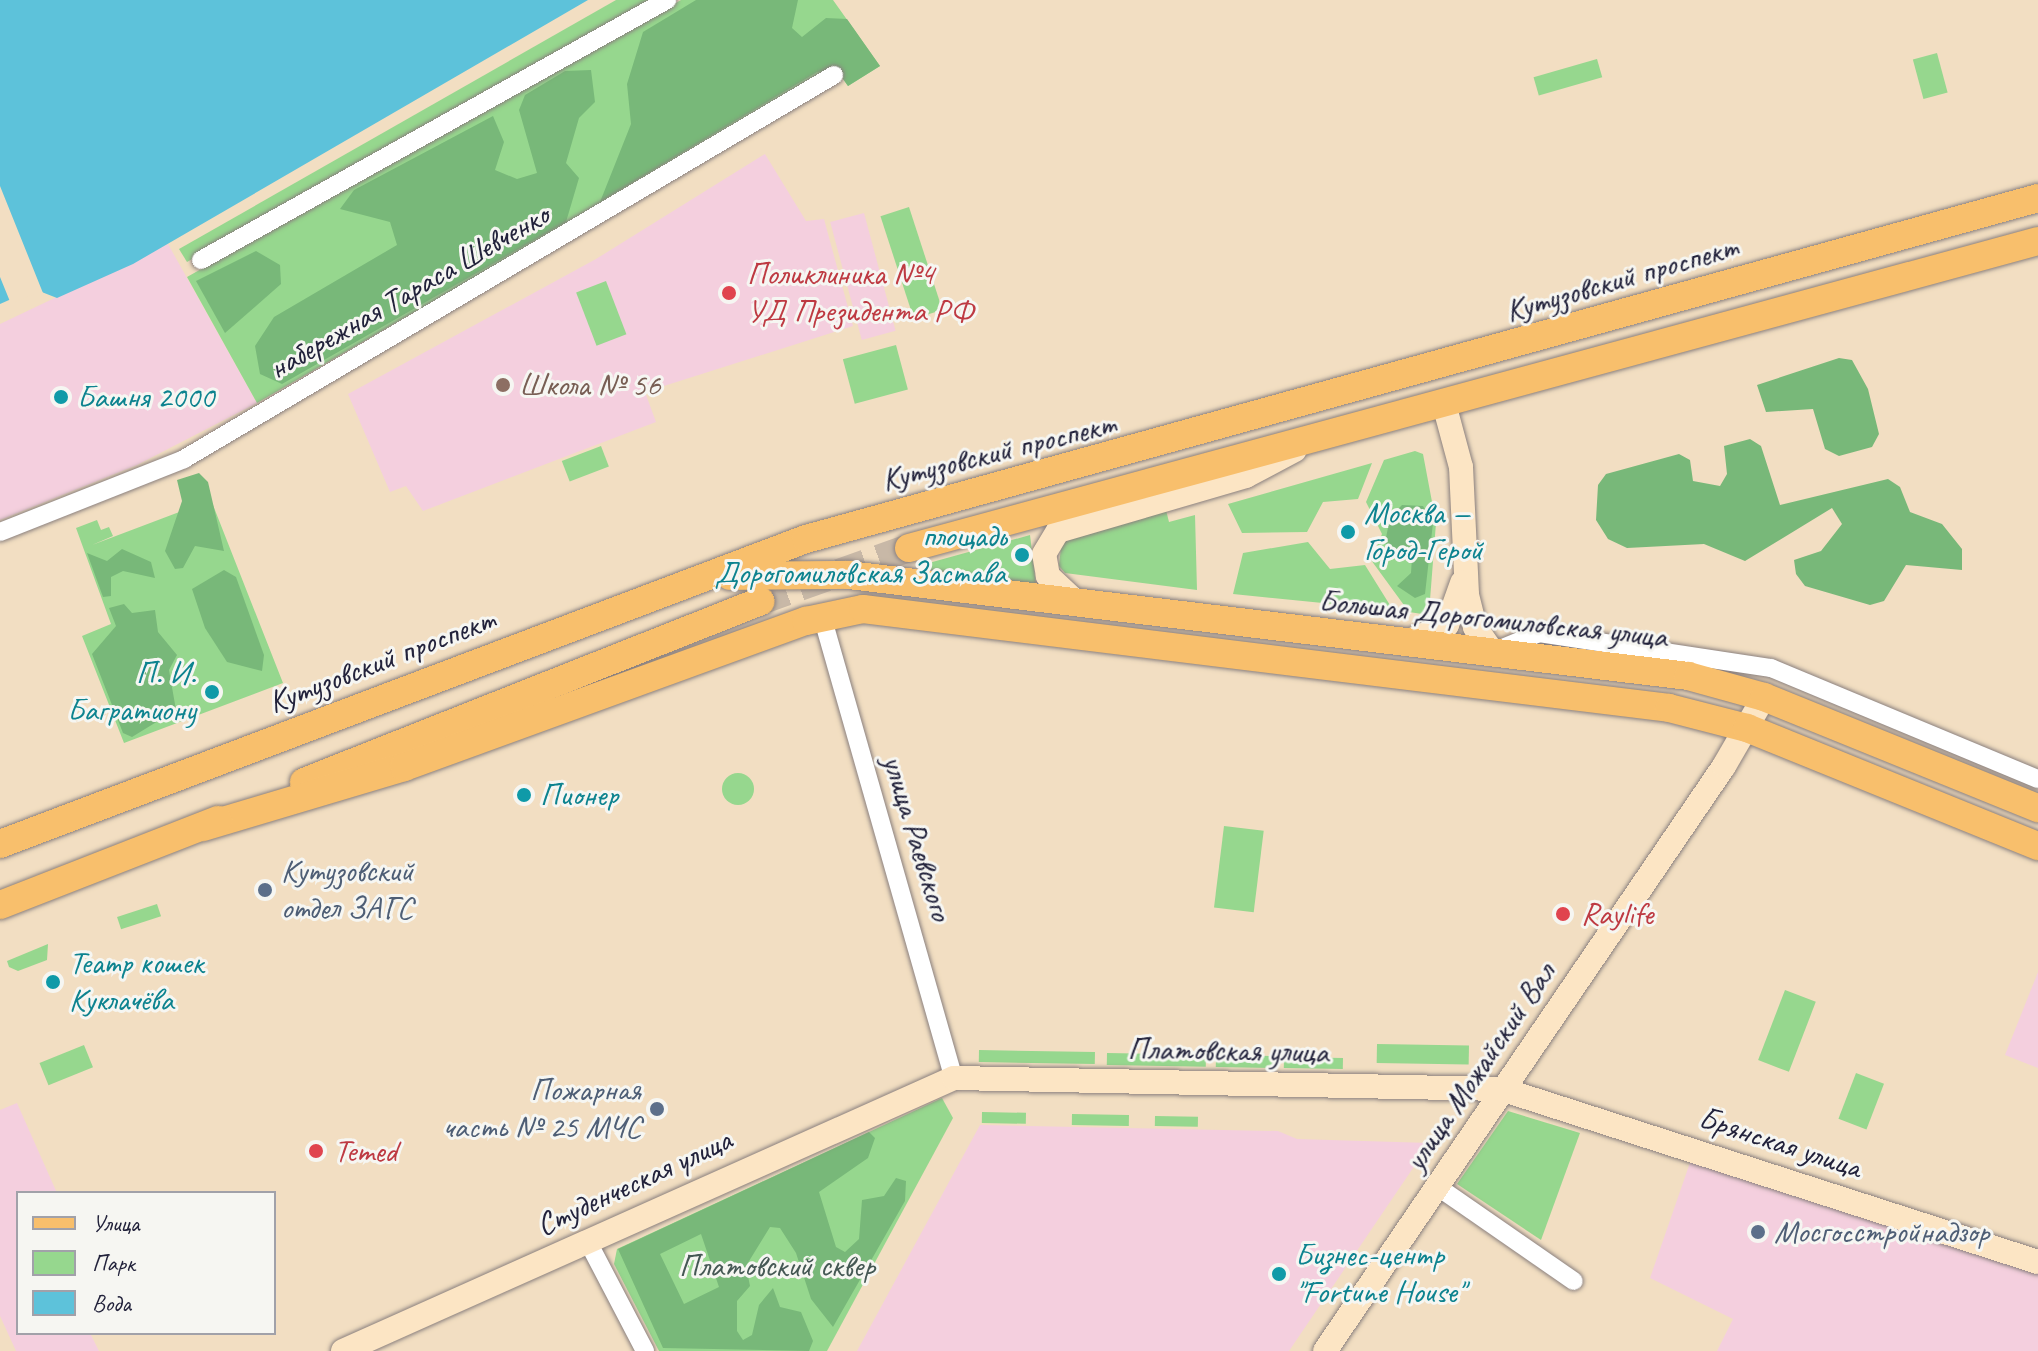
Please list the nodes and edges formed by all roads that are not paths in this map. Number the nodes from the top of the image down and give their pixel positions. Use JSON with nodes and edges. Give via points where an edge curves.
{"nodes":[{"id":1,"x":667,"y":0,"type":"edge"},
{"id":2,"x":834,"y":75,"type":"dead end"},
{"id":3,"x":2038,"y":198,"type":"edge"},
{"id":4,"x":2038,"y":241,"type":"edge"},
{"id":5,"x":201,"y":260,"type":"dead end"},
{"id":6,"x":1444,"y":404,"type":"junction"},
{"id":7,"x":1323,"y":435,"type":"junction"},
{"id":8,"x":0,"y":532,"type":"edge"},
{"id":9,"x":909,"y":548,"type":"tunnel mouth"},
{"id":10,"x":1465,"y":569,"type":"junction"},
{"id":11,"x":659,"y":591,"type":"junction"},
{"id":12,"x":760,"y":601,"type":"tunnel mouth"},
{"id":13,"x":1090,"y":608,"type":"junction"},
{"id":14,"x":822,"y":616,"type":"junction"},
{"id":15,"x":1403,"y":643,"type":"junction"},
{"id":16,"x":1493,"y":651,"type":"junction"},
{"id":17,"x":1764,"y":697,"type":"junction"},
{"id":18,"x":1747,"y":728,"type":"junction"},
{"id":19,"x":2038,"y":779,"type":"edge"},
{"id":20,"x":2038,"y":808,"type":"edge"},
{"id":21,"x":203,"y":827,"type":"junction"},
{"id":22,"x":0,"y":844,"type":"edge"},
{"id":23,"x":2038,"y":846,"type":"edge"},
{"id":24,"x":0,"y":905,"type":"edge"},
{"id":25,"x":954,"y":1078,"type":"junction"},
{"id":26,"x":1501,"y":1089,"type":"junction"},
{"id":27,"x":1438,"y":1187,"type":"junction"},
{"id":28,"x":587,"y":1240,"type":"junction"},
{"id":29,"x":2038,"y":1262,"type":"edge"},
{"id":30,"x":1574,"y":1281,"type":"dead end"},
{"id":31,"x":343,"y":1351,"type":"edge"},
{"id":32,"x":645,"y":1351,"type":"edge"},
{"id":33,"x":1325,"y":1351,"type":"edge"}],
"edges":[{"from":1,"to":5,"type":"street"},
{"from":2,"to":8,"type":"street","name":"набережная Тараса Шевченко","via":[[184,459]]},
{"from":3,"to":11,"type":"main road","name":"Кутузовский проспект","via":[[1200,435],[941,499]]},
{"from":4,"to":6,"type":"main road","name":"Кутузовский проспект"},
{"from":6,"to":7,"type":"main road","name":"Кутузовский проспект"},
{"from":6,"to":10,"type":"street","via":[[1461,467]]},
{"from":7,"to":9,"type":"main road","name":"Кутузовский проспект"},
{"from":7,"to":13,"type":"street","via":[[1246,476],[1058,531],[1044,554],[1052,586]]},
{"from":10,"to":15,"type":"street","via":[[1447,625]]},
{"from":10,"to":16,"type":"street","via":[[1475,627]]},
{"from":11,"to":13,"type":"main road","name":"Большая Дорогомиловская улица","via":[[781,571]]},
{"from":11,"to":22,"type":"main road","name":"Кутузовский проспект"},
{"from":12,"to":21,"type":"main road","via":[[401,738]]},
{"from":13,"to":15,"type":"main road","name":"Большая Дорогомиловская улица"},
{"from":14,"to":18,"type":"main road","name":"Большая Дорогомиловская улица","via":[[863,609],[1669,708]]},
{"from":14,"to":21,"type":"main road","via":[[404,767]]},
{"from":14,"to":25,"type":"street","name":"улица Раевского"},
{"from":15,"to":16,"type":"main road","name":"Большая Дорогомиловская улица"},
{"from":16,"to":17,"type":"main road","name":"Большая Дорогомиловская улица","via":[[1688,676]]},
{"from":16,"to":19,"type":"street","via":[[1539,633],[1771,668]]},
{"from":17,"to":18,"type":"street","name":"улица Можайский Вал"},
{"from":17,"to":20,"type":"main road","name":"Большая Дорогомиловская улица"},
{"from":18,"to":23,"type":"main road","name":"Большая Дорогомиловская улица"},
{"from":18,"to":26,"type":"street","name":"улица Можайский Вал"},
{"from":21,"to":24,"type":"main road"},
{"from":25,"to":26,"type":"street","name":"Платовская улица"},
{"from":25,"to":28,"type":"street","name":"Студенческая улица"},
{"from":26,"to":27,"type":"street","name":"улица Можайский Вал"},
{"from":26,"to":29,"type":"street","name":"Брянская улица"},
{"from":27,"to":30,"type":"street"},
{"from":27,"to":33,"type":"street","name":"улица Можайский Вал"},
{"from":28,"to":31,"type":"street","name":"Студенческая улица"},
{"from":28,"to":32,"type":"street"}]}
